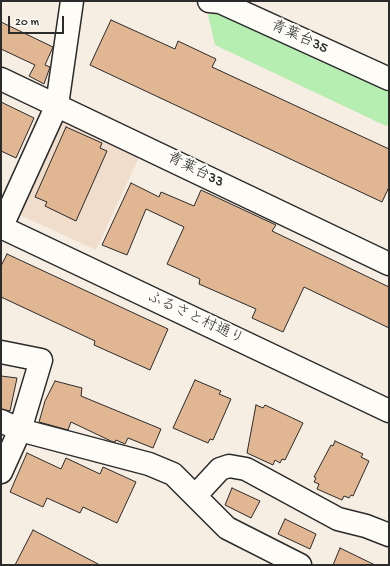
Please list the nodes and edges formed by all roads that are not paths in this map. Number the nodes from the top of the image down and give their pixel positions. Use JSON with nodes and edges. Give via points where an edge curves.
{"nodes":[{"id":1,"x":72,"y":1,"type":"edge"},
{"id":2,"x":209,"y":1,"type":"edge"},
{"id":3,"x":1,"y":78,"type":"edge"},
{"id":4,"x":389,"y":79,"type":"edge"},
{"id":5,"x":57,"y":105,"type":"junction"},
{"id":6,"x":1,"y":228,"type":"edge"},
{"id":7,"x":387,"y":257,"type":"edge"},
{"id":8,"x":1,"y":352,"type":"edge"},
{"id":9,"x":389,"y":411,"type":"edge"},
{"id":10,"x":10,"y":426,"type":"edge"},
{"id":11,"x":1,"y":472,"type":"edge"},
{"id":12,"x":196,"y":495,"type":"junction"},
{"id":13,"x":389,"y":535,"type":"edge"},
{"id":14,"x":300,"y":565,"type":"edge"}],
"edges":[{"from":1,"to":5,"type":"street"},
{"from":2,"to":4,"type":"street","name":"青葉台35","via":[[220,2]]},
{"from":3,"to":5,"type":"street","name":"青葉台33"},
{"from":5,"to":6,"type":"street"},
{"from":5,"to":7,"type":"street","name":"青葉台33"},
{"from":6,"to":9,"type":"street","name":"ふるさと村通り"},
{"from":8,"to":10,"type":"street","via":[[41,360]]},
{"from":10,"to":11,"type":"street"},
{"from":10,"to":12,"type":"street","via":[[149,464],[173,474]]},
{"from":12,"to":13,"type":"street","via":[[220,469],[229,466],[246,469],[338,519]]},
{"from":12,"to":14,"type":"street","via":[[227,528]]}]}
